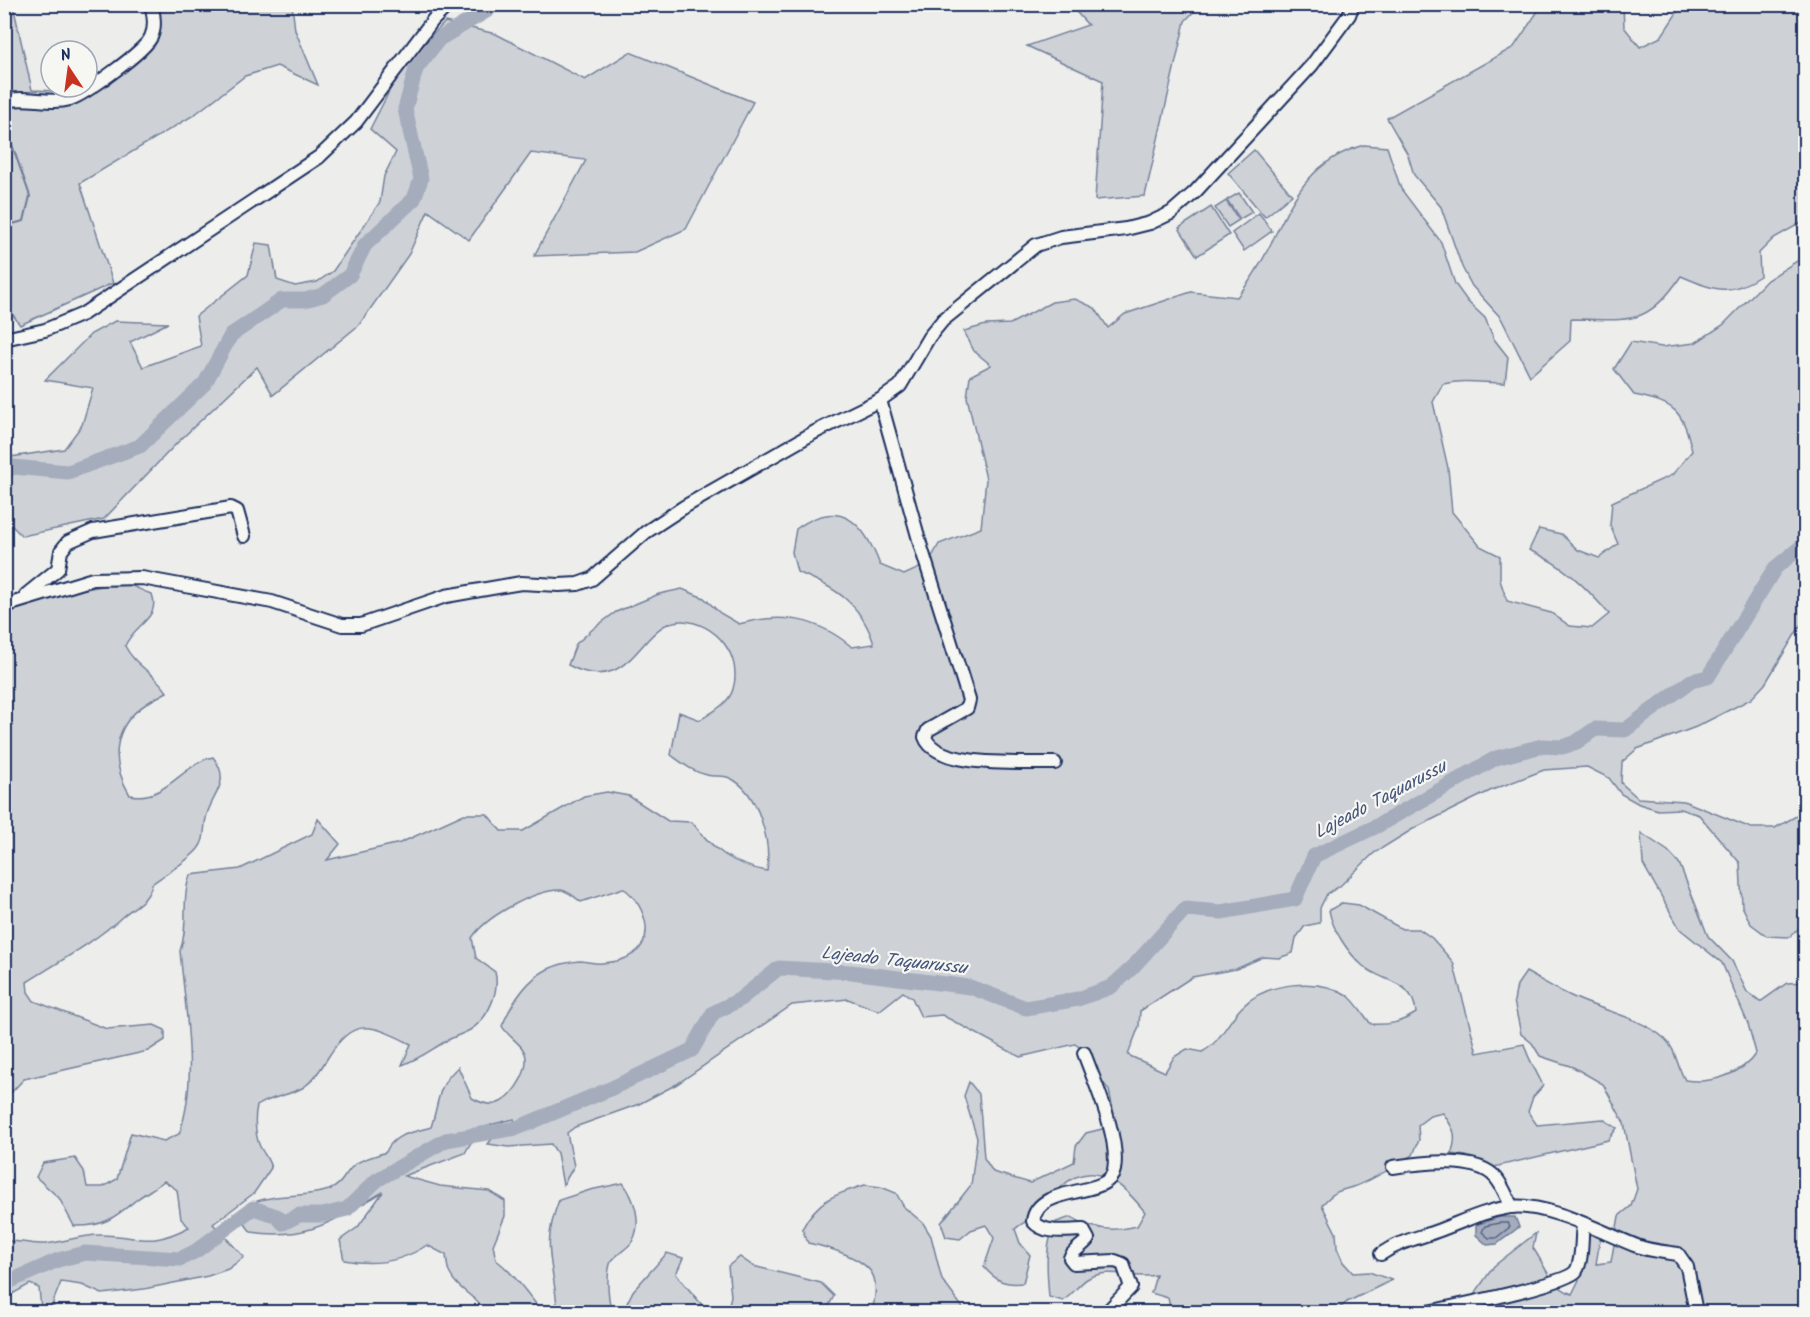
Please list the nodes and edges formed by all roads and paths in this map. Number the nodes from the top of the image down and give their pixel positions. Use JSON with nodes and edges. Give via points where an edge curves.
{"nodes":[{"id":1,"x":151,"y":4,"type":"edge"},
{"id":2,"x":449,"y":4,"type":"edge"},
{"id":3,"x":1353,"y":4,"type":"edge"},
{"id":4,"x":4,"y":101,"type":"edge"},
{"id":5,"x":4,"y":339,"type":"edge"},
{"id":6,"x":880,"y":400,"type":"junction"},
{"id":7,"x":244,"y":536,"type":"dead end"},
{"id":8,"x":23,"y":598,"type":"junction"},
{"id":9,"x":4,"y":606,"type":"edge"},
{"id":10,"x":1055,"y":763,"type":"dead end"},
{"id":11,"x":1084,"y":1053,"type":"dead end"},
{"id":12,"x":1393,"y":1167,"type":"dead end"},
{"id":13,"x":1512,"y":1207,"type":"junction"},
{"id":14,"x":1583,"y":1225,"type":"junction"},
{"id":15,"x":1381,"y":1254,"type":"dead end"},
{"id":16,"x":1107,"y":1312,"type":"edge"},
{"id":17,"x":1428,"y":1312,"type":"edge"},
{"id":18,"x":1696,"y":1312,"type":"edge"}],
"edges":[{"from":1,"to":4,"type":"street","via":[[151,37],[88,90],[69,99]]},
{"from":2,"to":5,"type":"street","via":[[356,122],[319,158],[83,314],[45,330]]},
{"from":3,"to":6,"type":"street","via":[[1312,65],[1171,213],[1126,229],[1061,237],[1036,245],[943,320],[900,386]]},
{"from":6,"to":8,"type":"street","via":[[815,432],[684,507],[646,532],[592,579],[578,584],[521,582],[481,589],[418,604],[361,626],[342,625],[272,602],[142,578],[93,579]]},
{"from":6,"to":10,"type":"street","via":[[969,700],[967,708],[928,730],[928,745],[964,760]]},
{"from":7,"to":8,"type":"street","via":[[237,511],[231,508],[100,528],[68,542],[61,551],[58,569]]},
{"from":8,"to":9,"type":"street"},
{"from":11,"to":16,"type":"street","via":[[1113,1140],[1114,1170],[1102,1184],[1059,1195],[1043,1204],[1034,1213],[1033,1221],[1046,1230],[1083,1230],[1087,1234],[1084,1244],[1071,1254],[1074,1263],[1123,1264],[1131,1287]]},
{"from":12,"to":13,"type":"street","via":[[1424,1163],[1483,1168],[1496,1178]]},
{"from":13,"to":14,"type":"street","via":[[1535,1208]]},
{"from":13,"to":15,"type":"street","via":[[1474,1215],[1396,1244]]},
{"from":14,"to":17,"type":"street","via":[[1578,1268],[1573,1275]]},
{"from":14,"to":18,"type":"street","via":[[1640,1247],[1678,1254],[1687,1267]]}]}
